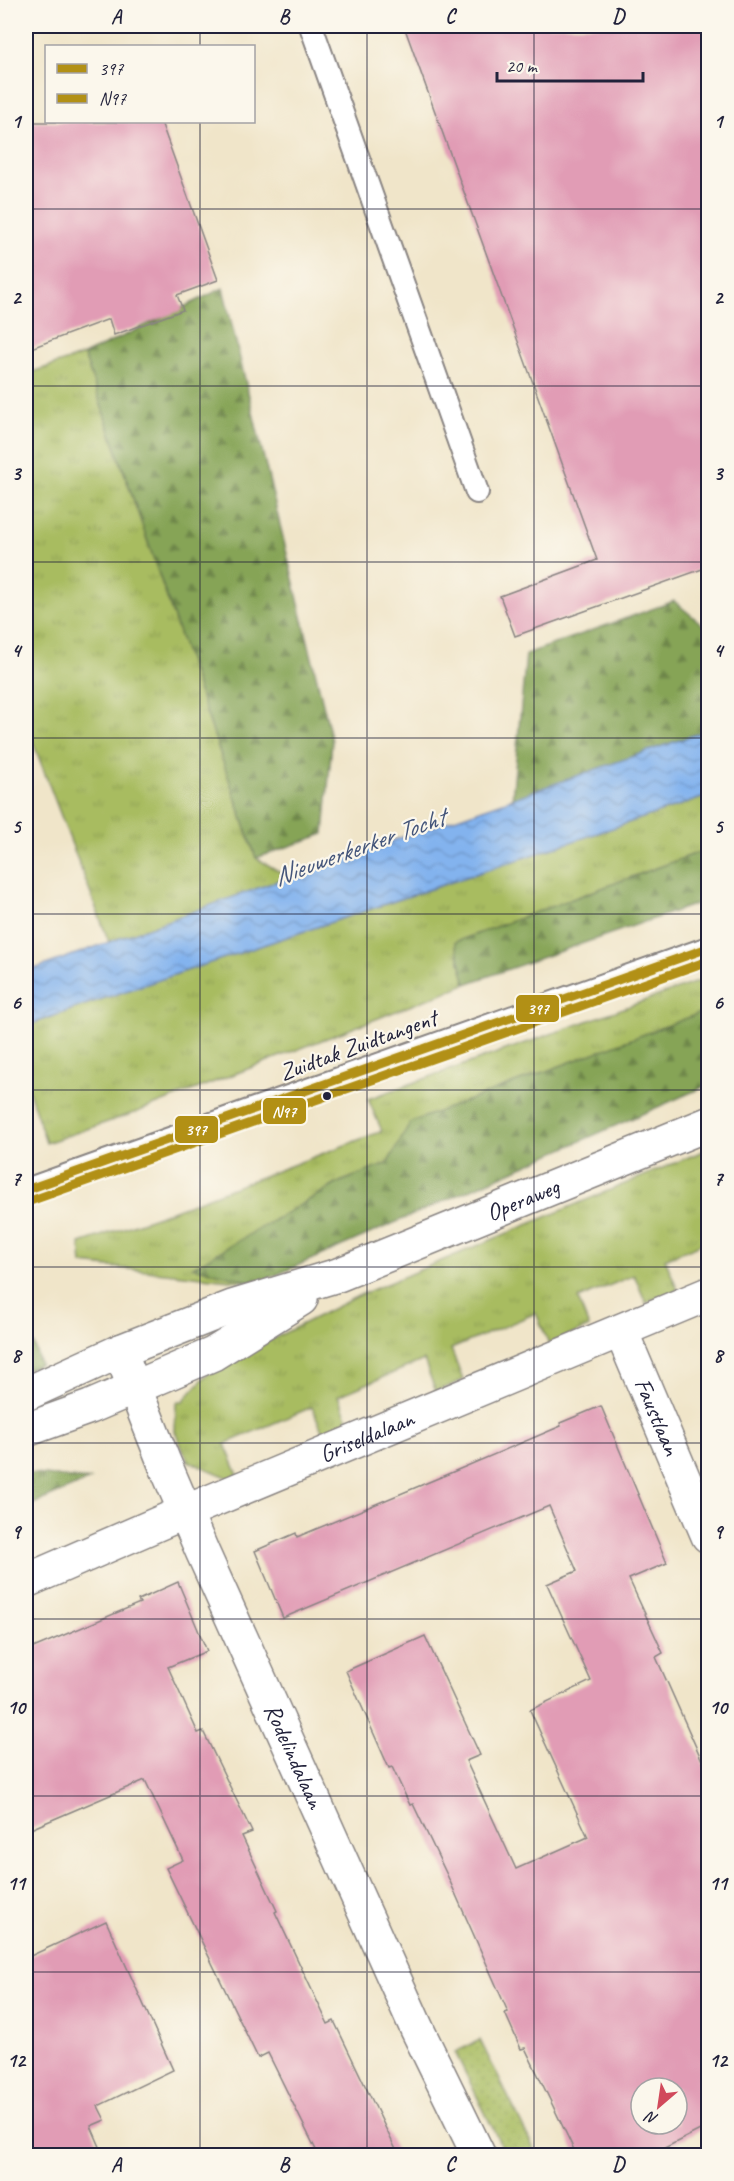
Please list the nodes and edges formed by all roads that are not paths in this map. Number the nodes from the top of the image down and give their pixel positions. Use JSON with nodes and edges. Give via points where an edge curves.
{"nodes":[{"id":1,"x":311,"y":26,"type":"edge"},
{"id":2,"x":477,"y":492,"type":"dead end"},
{"id":3,"x":708,"y":948,"type":"edge"},
{"id":4,"x":708,"y":1124,"type":"edge"},
{"id":5,"x":26,"y":1190,"type":"edge"},
{"id":6,"x":338,"y":1275,"type":"junction"},
{"id":7,"x":708,"y":1294,"type":"edge"},
{"id":8,"x":621,"y":1331,"type":"junction"},
{"id":9,"x":120,"y":1351,"type":"junction"},
{"id":10,"x":134,"y":1387,"type":"junction"},
{"id":11,"x":26,"y":1394,"type":"edge"},
{"id":12,"x":26,"y":1430,"type":"edge"},
{"id":13,"x":184,"y":1512,"type":"junction"},
{"id":14,"x":708,"y":1536,"type":"edge"},
{"id":15,"x":26,"y":1581,"type":"edge"},
{"id":16,"x":479,"y":2156,"type":"edge"}],
"edges":[{"from":1,"to":2,"type":"lane"},
{"from":3,"to":5,"type":"lane","name":"Zuidtak Zuidtangent"},
{"from":4,"to":6,"type":"street","name":"Operaweg"},
{"from":6,"to":9,"type":"street","name":"Operaweg","via":[[232,1307]]},
{"from":6,"to":10,"type":"street","name":"Operaweg","via":[[213,1354]]},
{"from":7,"to":8,"type":"street","name":"Griseldalaan"},
{"from":8,"to":13,"type":"street","name":"Griseldalaan"},
{"from":8,"to":14,"type":"street","name":"Faustlaan"},
{"from":9,"to":10,"type":"street","name":"Rodelindalaan"},
{"from":9,"to":11,"type":"street","name":"Operaweg"},
{"from":10,"to":12,"type":"street","name":"Operaweg"},
{"from":10,"to":13,"type":"street","name":"Rodelindalaan"},
{"from":13,"to":15,"type":"street","name":"Griseldalaan"},
{"from":13,"to":16,"type":"street","name":"Rodelindalaan","via":[[417,2029]]}]}
